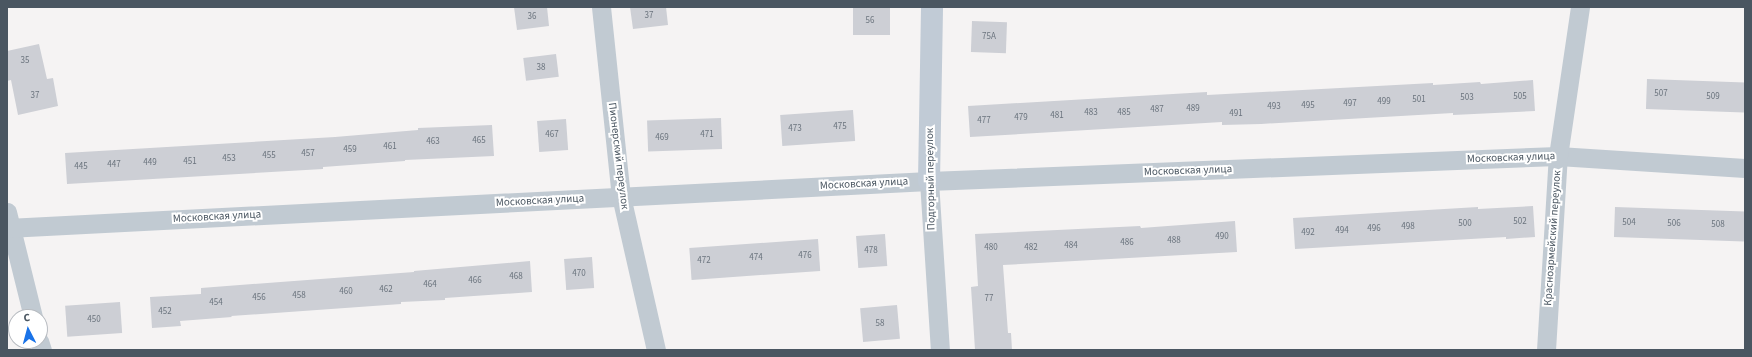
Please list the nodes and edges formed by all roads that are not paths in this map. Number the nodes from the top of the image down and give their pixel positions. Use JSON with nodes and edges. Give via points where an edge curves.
{"nodes":[{"id":1,"x":601,"y":7,"type":"edge"},
{"id":2,"x":932,"y":7,"type":"edge"},
{"id":3,"x":1580,"y":7,"type":"edge"},
{"id":4,"x":1558,"y":156,"type":"junction"},
{"id":5,"x":1745,"y":168,"type":"edge"},
{"id":6,"x":929,"y":181,"type":"junction"},
{"id":7,"x":621,"y":196,"type":"junction"},
{"id":8,"x":8,"y":222,"type":"edge"},
{"id":9,"x":31,"y":309,"type":"edge"},
{"id":10,"x":656,"y":350,"type":"edge"},
{"id":11,"x":940,"y":350,"type":"edge"},
{"id":12,"x":1546,"y":350,"type":"edge"}],
"edges":[{"from":1,"to":7,"type":"street","name":"Пионерский переулок"},
{"from":2,"to":6,"type":"main road","name":"Подгорный переулок"},
{"from":3,"to":4,"type":"street","name":"Красноармейский переулок"},
{"from":4,"to":5,"type":"street","name":"Московская улица"},
{"from":4,"to":6,"type":"street","name":"Московская улица"},
{"from":4,"to":12,"type":"street","name":"Красноармейский переулок"},
{"from":6,"to":7,"type":"street","name":"Московская улица"},
{"from":6,"to":11,"type":"street","name":"Подгорный переулок"},
{"from":7,"to":8,"type":"street","name":"Московская улица"},
{"from":7,"to":10,"type":"street","name":"Пионерский переулок"},
{"from":8,"to":9,"type":"street"}]}
